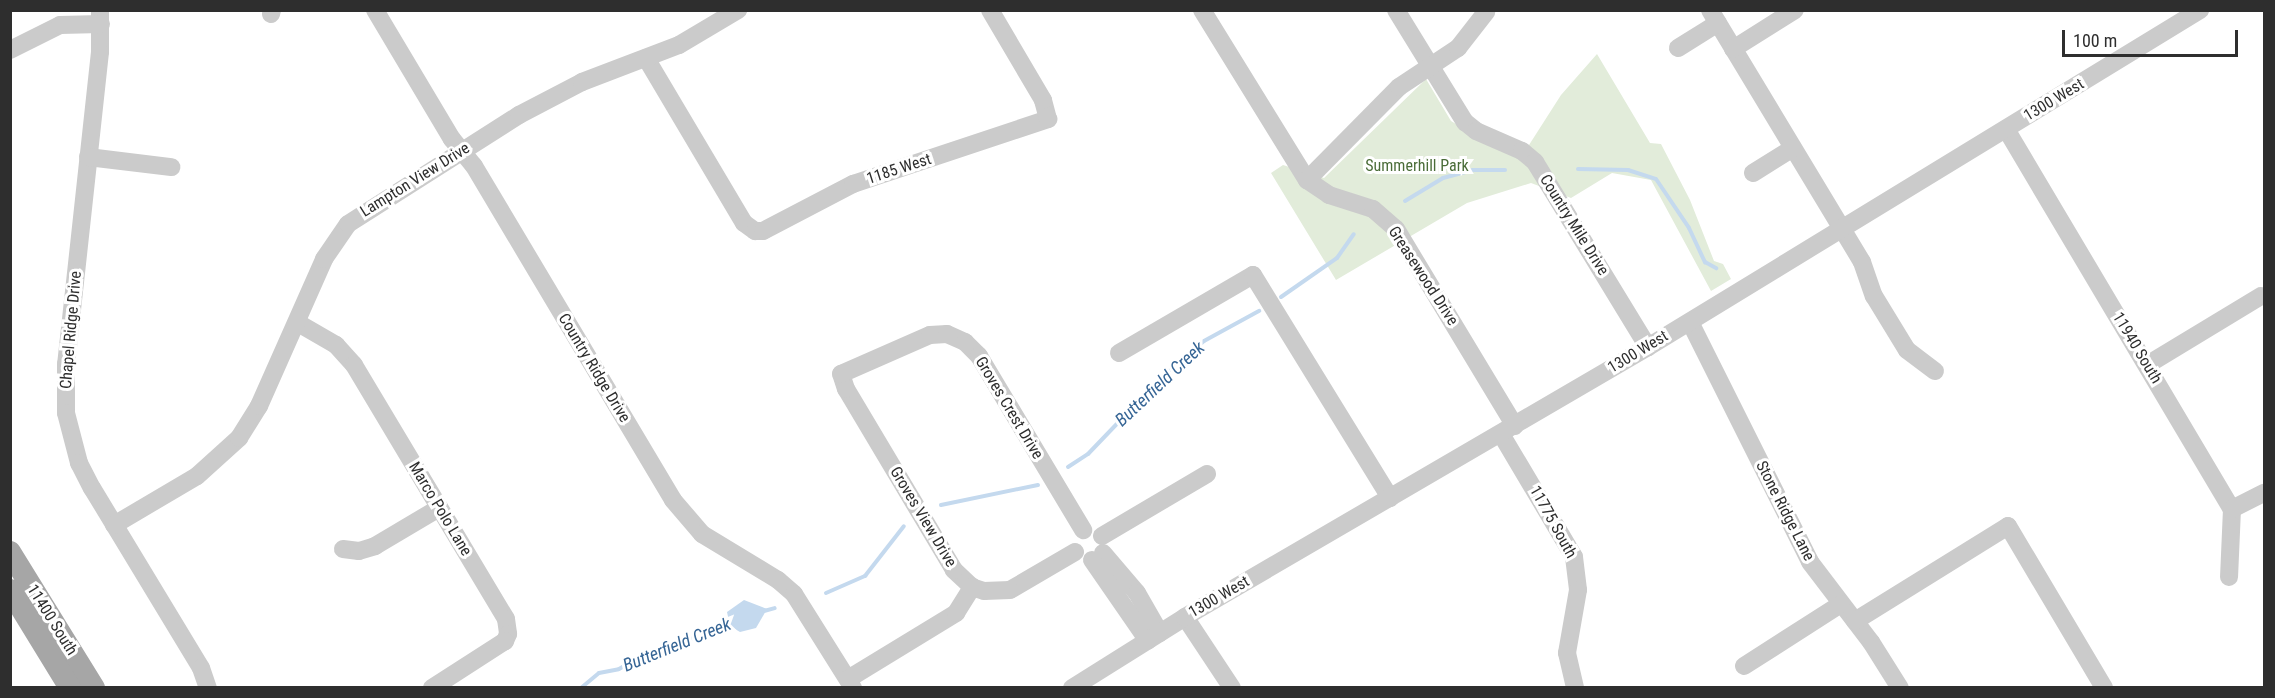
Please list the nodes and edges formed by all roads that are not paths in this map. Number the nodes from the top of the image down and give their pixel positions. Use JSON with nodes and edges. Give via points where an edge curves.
{"nodes":[{"id":1,"x":375,"y":10,"type":"edge"},
{"id":2,"x":738,"y":10,"type":"edge"},
{"id":3,"x":990,"y":10,"type":"edge"},
{"id":4,"x":1202,"y":10,"type":"edge"},
{"id":5,"x":1396,"y":10,"type":"edge"},
{"id":6,"x":1795,"y":10,"type":"edge"},
{"id":7,"x":2200,"y":10,"type":"edge"},
{"id":8,"x":1486,"y":12,"type":"dead end"},
{"id":9,"x":101,"y":17,"type":"edge"},
{"id":10,"x":1714,"y":17,"type":"edge"},
{"id":11,"x":1678,"y":48,"type":"dead end"},
{"id":12,"x":1733,"y":49,"type":"junction"},
{"id":13,"x":10,"y":50,"type":"edge"},
{"id":14,"x":646,"y":58,"type":"junction"},
{"id":15,"x":1430,"y":67,"type":"junction"},
{"id":16,"x":2006,"y":129,"type":"junction"},
{"id":17,"x":1793,"y":148,"type":"junction"},
{"id":18,"x":462,"y":151,"type":"junction"},
{"id":19,"x":88,"y":157,"type":"junction"},
{"id":20,"x":171,"y":167,"type":"dead end"},
{"id":21,"x":1753,"y":173,"type":"dead end"},
{"id":22,"x":1307,"y":180,"type":"junction"},
{"id":23,"x":1842,"y":228,"type":"junction"},
{"id":24,"x":2261,"y":296,"type":"dead end"},
{"id":25,"x":1690,"y":322,"type":"junction"},
{"id":26,"x":298,"y":323,"type":"junction"},
{"id":27,"x":1648,"y":346,"type":"junction"},
{"id":28,"x":1119,"y":353,"type":"dead end"},
{"id":29,"x":2147,"y":365,"type":"junction"},
{"id":30,"x":1935,"y":371,"type":"dead end"},
{"id":31,"x":842,"y":374,"type":"joint"},
{"id":32,"x":1508,"y":430,"type":"junction"},
{"id":33,"x":1207,"y":474,"type":"dead end"},
{"id":34,"x":2265,"y":493,"type":"edge"},
{"id":35,"x":1390,"y":498,"type":"junction"},
{"id":36,"x":439,"y":508,"type":"junction"},
{"id":37,"x":2232,"y":509,"type":"junction"},
{"id":38,"x":114,"y":525,"type":"junction"},
{"id":39,"x":1083,"y":530,"type":"junction"},
{"id":40,"x":343,"y":549,"type":"dead end"},
{"id":41,"x":1099,"y":550,"type":"junction"},
{"id":42,"x":10,"y":552,"type":"edge"},
{"id":43,"x":1075,"y":552,"type":"junction"},
{"id":44,"x":2229,"y":577,"type":"dead end"},
{"id":45,"x":972,"y":587,"type":"junction"},
{"id":46,"x":10,"y":590,"type":"edge"},
{"id":47,"x":1841,"y":604,"type":"junction"},
{"id":48,"x":1185,"y":617,"type":"junction"},
{"id":49,"x":1855,"y":621,"type":"junction"},
{"id":50,"x":1154,"y":637,"type":"junction"},
{"id":51,"x":1744,"y":666,"type":"dead end"},
{"id":52,"x":850,"y":683,"type":"edge"},
{"id":53,"x":70,"y":687,"type":"edge"},
{"id":54,"x":94,"y":687,"type":"edge"},
{"id":55,"x":208,"y":687,"type":"edge"},
{"id":56,"x":432,"y":687,"type":"edge"},
{"id":57,"x":1072,"y":687,"type":"edge"},
{"id":58,"x":1232,"y":687,"type":"edge"},
{"id":59,"x":1575,"y":687,"type":"edge"},
{"id":60,"x":1900,"y":687,"type":"edge"},
{"id":61,"x":2104,"y":687,"type":"edge"}],
"edges":[{"from":1,"to":18,"type":"street","name":"Country Ridge Drive"},
{"from":2,"to":14,"type":"street","name":"Lampton View Drive","via":[[700,34]]},
{"from":3,"to":14,"type":"street","name":"1185 West","via":[[1043,100],[1048,119],[853,184],[772,228],[755,231],[744,223]]},
{"from":4,"to":22,"type":"street","name":"Greasewood Drive"},
{"from":5,"to":15,"type":"street","name":"Country Mile Drive"},
{"from":6,"to":12,"type":"street"},
{"from":7,"to":16,"type":"street","name":"1300 West"},
{"from":8,"to":15,"type":"street","via":[[1458,48]]},
{"from":9,"to":13,"type":"street","via":[[60,25]]},
{"from":9,"to":19,"type":"street","name":"Chapel Ridge Drive"},
{"from":10,"to":11,"type":"street"},
{"from":10,"to":12,"type":"street"},
{"from":12,"to":17,"type":"street"},
{"from":14,"to":18,"type":"street","name":"Lampton View Drive","via":[[550,98]]},
{"from":15,"to":22,"type":"street","via":[[1388,97]]},
{"from":15,"to":27,"type":"street","name":"Country Mile Drive","via":[[1465,122],[1476,131],[1522,151],[1535,162]]},
{"from":16,"to":23,"type":"street","name":"1300 West"},
{"from":16,"to":29,"type":"street","name":"11940 South"},
{"from":17,"to":21,"type":"street"},
{"from":17,"to":23,"type":"street"},
{"from":18,"to":26,"type":"street","name":"Lampton View Drive","via":[[348,224],[324,259]]},
{"from":18,"to":52,"type":"street","name":"Country Ridge Drive","via":[[686,518],[720,548],[760,568],[794,594]]},
{"from":19,"to":20,"type":"street"},
{"from":19,"to":38,"type":"street","name":"Chapel Ridge Drive","via":[[66,364],[66,413],[80,463]]},
{"from":22,"to":32,"type":"street","name":"Greasewood Drive","via":[[1329,195],[1373,209],[1396,229]]},
{"from":23,"to":25,"type":"street","name":"1300 West"},
{"from":23,"to":30,"type":"street","via":[[1906,350]]},
{"from":24,"to":29,"type":"street"},
{"from":25,"to":27,"type":"street","name":"1300 West"},
{"from":25,"to":47,"type":"street","name":"Stone Ridge Lane","via":[[1810,562]]},
{"from":26,"to":36,"type":"street","name":"Marco Polo Lane","via":[[346,354]]},
{"from":26,"to":38,"type":"street","name":"Lampton View Drive","via":[[259,406],[239,438],[196,476]]},
{"from":27,"to":32,"type":"street","name":"1300 West"},
{"from":28,"to":35,"type":"street","via":[[1253,274]]},
{"from":29,"to":37,"type":"street","name":"11940 South"},
{"from":31,"to":39,"type":"street","name":"Groves Crest Drive","via":[[930,335],[947,334],[965,342],[979,356]]},
{"from":31,"to":45,"type":"street","name":"Groves View Drive","via":[[846,389],[954,570]]},
{"from":32,"to":35,"type":"street","name":"1300 West"},
{"from":32,"to":59,"type":"street","name":"11775 South","via":[[1574,557],[1578,590],[1567,653]]},
{"from":33,"to":41,"type":"street"},
{"from":34,"to":37,"type":"street"},
{"from":35,"to":48,"type":"street","name":"1300 West"},
{"from":36,"to":40,"type":"street","via":[[375,546],[359,551]]},
{"from":36,"to":56,"type":"street","name":"Marco Polo Lane","via":[[506,619],[508,634],[499,647]]},
{"from":37,"to":44,"type":"street"},
{"from":38,"to":55,"type":"street","name":"Chapel Ridge Drive","via":[[201,668]]},
{"from":39,"to":41,"type":"street","via":[[1092,529]]},
{"from":39,"to":43,"type":"street","via":[[1076,537]]},
{"from":41,"to":43,"type":"street"},
{"from":41,"to":50,"type":"street","via":[[1137,593]]},
{"from":42,"to":54,"type":"main road","name":"11400 South"},
{"from":43,"to":45,"type":"street","via":[[1010,590],[984,591]]},
{"from":45,"to":52,"type":"street","via":[[956,614]]},
{"from":46,"to":53,"type":"main road","name":"11400 South"},
{"from":47,"to":49,"type":"street","name":"Stone Ridge Lane"},
{"from":47,"to":51,"type":"street"},
{"from":48,"to":50,"type":"street","name":"1300 West"},
{"from":48,"to":58,"type":"street"},
{"from":49,"to":60,"type":"street","name":"Stone Ridge Lane"},
{"from":49,"to":61,"type":"street","via":[[2008,526]]},
{"from":50,"to":57,"type":"street","name":"1300 West"}]}
